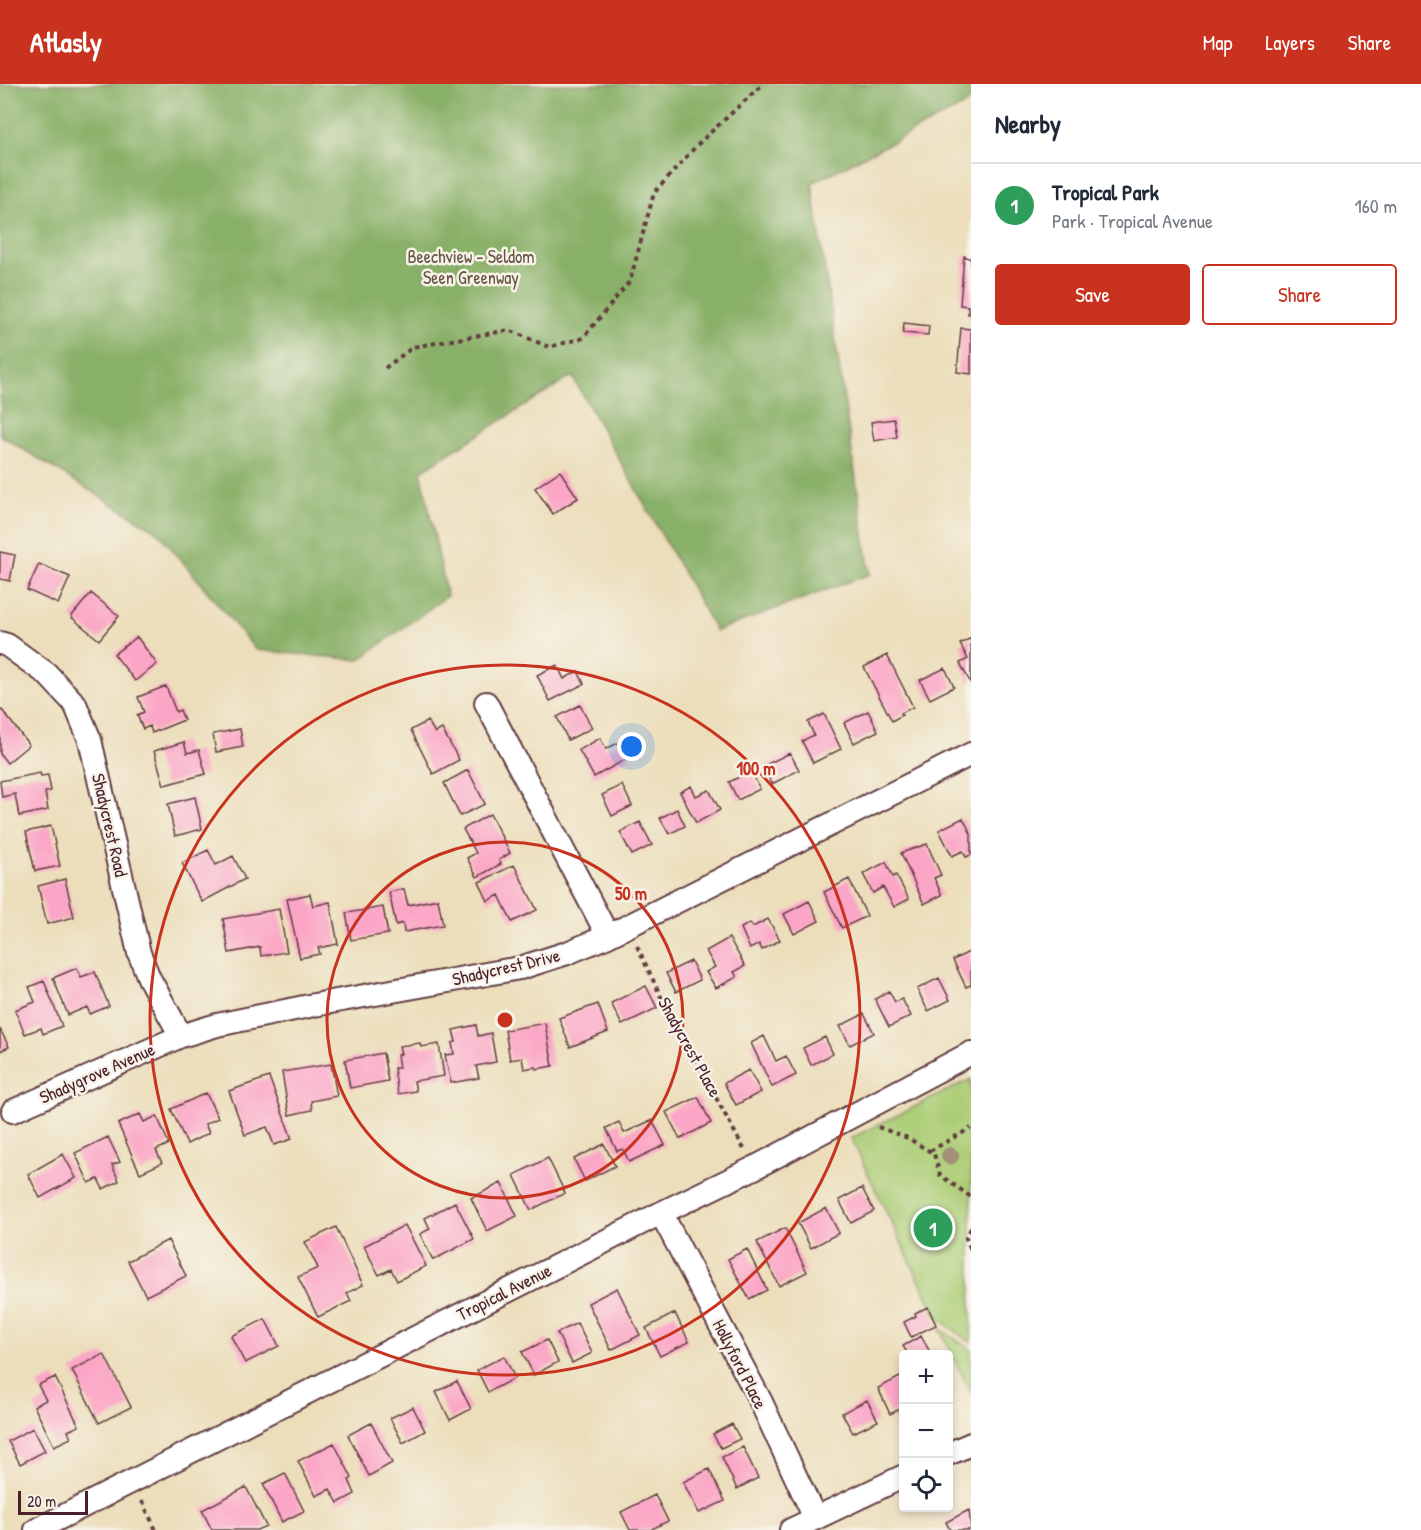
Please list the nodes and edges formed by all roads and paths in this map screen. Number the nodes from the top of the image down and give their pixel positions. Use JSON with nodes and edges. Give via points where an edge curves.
{"nodes":[{"id":1,"x":763,"y":84,"type":"edge"},
{"id":2,"x":385,"y":368,"type":"dead end"},
{"id":3,"x":0,"y":643,"type":"edge"},
{"id":4,"x":486,"y":704,"type":"dead end"},
{"id":5,"x":971,"y":754,"type":"edge"},
{"id":6,"x":618,"y":931,"type":"junction"},
{"id":7,"x":181,"y":1036,"type":"junction"},
{"id":8,"x":971,"y":1053,"type":"edge"},
{"id":9,"x":13,"y":1111,"type":"dead end"},
{"id":10,"x":874,"y":1126,"type":"dead end"},
{"id":11,"x":971,"y":1128,"type":"edge"},
{"id":12,"x":929,"y":1151,"type":"junction"},
{"id":13,"x":754,"y":1168,"type":"junction"},
{"id":14,"x":971,"y":1197,"type":"edge"},
{"id":15,"x":661,"y":1213,"type":"junction"},
{"id":16,"x":971,"y":1228,"type":"edge"},
{"id":17,"x":971,"y":1250,"type":"edge"},
{"id":18,"x":971,"y":1444,"type":"edge"},
{"id":19,"x":953,"y":1452,"type":"edge"},
{"id":20,"x":899,"y":1478,"type":"edge"},
{"id":21,"x":144,"y":1507,"type":"dead end"},
{"id":22,"x":815,"y":1518,"type":"junction"},
{"id":23,"x":36,"y":1530,"type":"edge"},
{"id":24,"x":156,"y":1530,"type":"edge"},
{"id":25,"x":792,"y":1530,"type":"edge"}],
"edges":[{"from":1,"to":2,"type":"path","via":[[698,144],[654,193],[630,282],[583,338],[549,347],[509,330],[413,347]]},
{"from":3,"to":7,"type":"street","name":"Shadycrest Road","via":[[47,674],[75,704],[90,740],[140,953],[149,978]]},
{"from":4,"to":6,"type":"street"},
{"from":5,"to":6,"type":"street","name":"Shadycrest Drive"},
{"from":6,"to":7,"type":"street","name":"Shadycrest Drive","via":[[520,968],[314,1005]]},
{"from":6,"to":13,"type":"path","name":"Shadycrest Place","via":[[663,1001]]},
{"from":7,"to":9,"type":"street","name":"Shadygrove Avenue"},
{"from":8,"to":13,"type":"street","name":"Tropical Avenue"},
{"from":10,"to":12,"type":"path","via":[[908,1138]]},
{"from":11,"to":12,"type":"path"},
{"from":12,"to":14,"type":"path","via":[[934,1154],[940,1175]]},
{"from":13,"to":15,"type":"street","name":"Tropical Avenue"},
{"from":15,"to":22,"type":"street","name":"Hollyford Place","via":[[760,1402]]},
{"from":15,"to":23,"type":"street","name":"Tropical Avenue"},
{"from":16,"to":17,"type":"path","via":[[966,1238]]},
{"from":18,"to":19,"type":"street"},
{"from":20,"to":22,"type":"street"},
{"from":21,"to":24,"type":"path"},
{"from":22,"to":25,"type":"street"}]}
